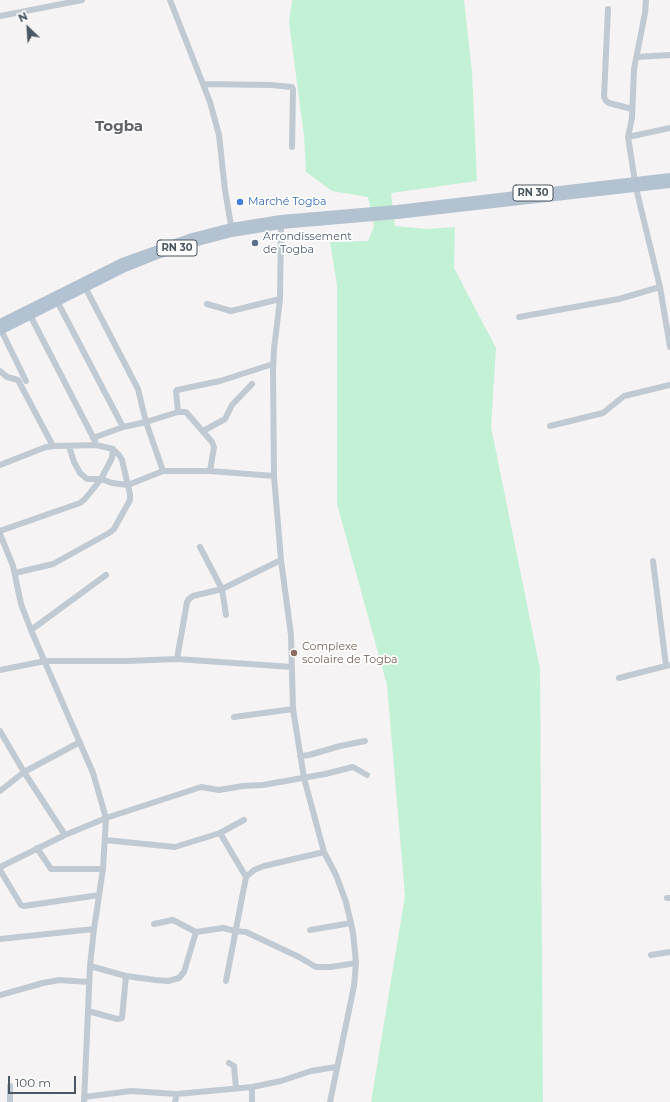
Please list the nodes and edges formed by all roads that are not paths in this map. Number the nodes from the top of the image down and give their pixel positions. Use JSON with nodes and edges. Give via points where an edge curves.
{"nodes":[{"id":1,"x":82,"y":0,"type":"edge"},
{"id":2,"x":170,"y":0,"type":"edge"},
{"id":3,"x":646,"y":0,"type":"edge"},
{"id":4,"x":608,"y":9,"type":"dead end"},
{"id":5,"x":0,"y":16,"type":"edge"},
{"id":6,"x":670,"y":55,"type":"edge"},
{"id":7,"x":637,"y":57,"type":"junction"},
{"id":8,"x":203,"y":84,"type":"junction"},
{"id":9,"x":632,"y":109,"type":"junction"},
{"id":10,"x":670,"y":128,"type":"edge"},
{"id":11,"x":628,"y":137,"type":"junction"},
{"id":12,"x":292,"y":147,"type":"dead end"},
{"id":13,"x":670,"y":177,"type":"edge"},
{"id":14,"x":670,"y":184,"type":"edge"},
{"id":15,"x":635,"y":185,"type":"junction"},
{"id":16,"x":369,"y":214,"type":"junction"},
{"id":17,"x":281,"y":226,"type":"junction"},
{"id":18,"x":232,"y":230,"type":"junction"},
{"id":19,"x":85,"y":287,"type":"junction"},
{"id":20,"x":660,"y":287,"type":"junction"},
{"id":21,"x":280,"y":299,"type":"junction"},
{"id":22,"x":57,"y":301,"type":"junction"},
{"id":23,"x":206,"y":304,"type":"dead end"},
{"id":24,"x":30,"y":315,"type":"junction"},
{"id":25,"x":519,"y":316,"type":"dead end"},
{"id":26,"x":668,"y":318,"type":"edge"},
{"id":27,"x":0,"y":328,"type":"edge"},
{"id":28,"x":670,"y":347,"type":"edge"},
{"id":29,"x":274,"y":364,"type":"junction"},
{"id":30,"x":0,"y":371,"type":"edge"},
{"id":31,"x":26,"y":380,"type":"dead end"},
{"id":32,"x":252,"y":384,"type":"dead end"},
{"id":33,"x":670,"y":385,"type":"edge"},
{"id":34,"x":178,"y":412,"type":"junction"},
{"id":35,"x":146,"y":422,"type":"junction"},
{"id":36,"x":550,"y":426,"type":"dead end"},
{"id":37,"x":123,"y":427,"type":"junction"},
{"id":38,"x":202,"y":431,"type":"junction"},
{"id":39,"x":93,"y":438,"type":"junction"},
{"id":40,"x":96,"y":445,"type":"junction"},
{"id":41,"x":53,"y":446,"type":"junction"},
{"id":42,"x":69,"y":446,"type":"junction"},
{"id":43,"x":112,"y":449,"type":"junction"},
{"id":44,"x":0,"y":465,"type":"edge"},
{"id":45,"x":163,"y":471,"type":"junction"},
{"id":46,"x":210,"y":471,"type":"junction"},
{"id":47,"x":274,"y":476,"type":"junction"},
{"id":48,"x":101,"y":480,"type":"junction"},
{"id":49,"x":128,"y":485,"type":"junction"},
{"id":50,"x":0,"y":531,"type":"edge"},
{"id":51,"x":1,"y":538,"type":"edge"},
{"id":52,"x":200,"y":547,"type":"dead end"},
{"id":53,"x":280,"y":560,"type":"junction"},
{"id":54,"x":653,"y":561,"type":"dead end"},
{"id":55,"x":14,"y":573,"type":"junction"},
{"id":56,"x":106,"y":575,"type":"dead end"},
{"id":57,"x":222,"y":589,"type":"junction"},
{"id":58,"x":226,"y":615,"type":"dead end"},
{"id":59,"x":30,"y":630,"type":"junction"},
{"id":60,"x":177,"y":659,"type":"junction"},
{"id":61,"x":45,"y":661,"type":"junction"},
{"id":62,"x":668,"y":666,"type":"edge"},
{"id":63,"x":292,"y":667,"type":"junction"},
{"id":64,"x":0,"y":670,"type":"edge"},
{"id":65,"x":619,"y":678,"type":"dead end"},
{"id":66,"x":293,"y":709,"type":"junction"},
{"id":67,"x":234,"y":717,"type":"dead end"},
{"id":68,"x":0,"y":731,"type":"edge"},
{"id":69,"x":365,"y":741,"type":"dead end"},
{"id":70,"x":80,"y":742,"type":"junction"},
{"id":71,"x":300,"y":756,"type":"junction"},
{"id":72,"x":24,"y":772,"type":"junction"},
{"id":73,"x":367,"y":775,"type":"dead end"},
{"id":74,"x":304,"y":778,"type":"junction"},
{"id":75,"x":0,"y":791,"type":"edge"},
{"id":76,"x":106,"y":818,"type":"junction"},
{"id":77,"x":244,"y":820,"type":"dead end"},
{"id":78,"x":220,"y":833,"type":"junction"},
{"id":79,"x":65,"y":835,"type":"junction"},
{"id":80,"x":105,"y":840,"type":"junction"},
{"id":81,"x":37,"y":848,"type":"junction"},
{"id":82,"x":324,"y":852,"type":"junction"},
{"id":83,"x":0,"y":867,"type":"edge"},
{"id":84,"x":103,"y":869,"type":"junction"},
{"id":85,"x":0,"y":870,"type":"edge"},
{"id":86,"x":246,"y":877,"type":"junction"},
{"id":87,"x":99,"y":895,"type":"junction"},
{"id":88,"x":351,"y":923,"type":"junction"},
{"id":89,"x":154,"y":924,"type":"dead end"},
{"id":90,"x":94,"y":929,"type":"junction"},
{"id":91,"x":310,"y":930,"type":"dead end"},
{"id":92,"x":235,"y":931,"type":"junction"},
{"id":93,"x":196,"y":932,"type":"junction"},
{"id":94,"x":0,"y":939,"type":"edge"},
{"id":95,"x":670,"y":952,"type":"edge"},
{"id":96,"x":651,"y":955,"type":"dead end"},
{"id":97,"x":356,"y":963,"type":"junction"},
{"id":98,"x":90,"y":966,"type":"junction"},
{"id":99,"x":126,"y":976,"type":"junction"},
{"id":100,"x":226,"y":980,"type":"dead end"},
{"id":101,"x":89,"y":982,"type":"junction"},
{"id":102,"x":0,"y":995,"type":"edge"},
{"id":103,"x":88,"y":1011,"type":"junction"},
{"id":104,"x":229,"y":1063,"type":"dead end"},
{"id":105,"x":336,"y":1066,"type":"junction"},
{"id":106,"x":10,"y":1086,"type":"dead end"},
{"id":107,"x":252,"y":1087,"type":"junction"},
{"id":108,"x":236,"y":1088,"type":"junction"},
{"id":109,"x":176,"y":1094,"type":"junction"},
{"id":110,"x":84,"y":1099,"type":"edge"},
{"id":111,"x":10,"y":1102,"type":"edge"},
{"id":112,"x":175,"y":1102,"type":"edge"},
{"id":113,"x":252,"y":1102,"type":"edge"},
{"id":114,"x":330,"y":1102,"type":"edge"}],
"edges":[{"from":1,"to":5,"type":"street"},
{"from":2,"to":8,"type":"street"},
{"from":3,"to":7,"type":"street"},
{"from":4,"to":9,"type":"street","via":[[604,97],[609,103]]},
{"from":6,"to":7,"type":"street"},
{"from":7,"to":9,"type":"street"},
{"from":8,"to":12,"type":"street","via":[[292,87]]},
{"from":8,"to":18,"type":"street","via":[[220,135]]},
{"from":9,"to":11,"type":"street"},
{"from":10,"to":11,"type":"street"},
{"from":11,"to":15,"type":"street"},
{"from":13,"to":15,"type":"main road","number":"RN 30"},
{"from":14,"to":15,"type":"main road","number":"RN 30"},
{"from":15,"to":16,"type":"main road","name":"RN 30","number":"RN 30"},
{"from":15,"to":20,"type":"street"},
{"from":16,"to":17,"type":"main road","number":"RN 30"},
{"from":16,"to":18,"type":"main road","name":"RN 30","number":"RN 30","via":[[318,214]]},
{"from":17,"to":18,"type":"main road","number":"RN 30"},
{"from":17,"to":21,"type":"street"},
{"from":18,"to":19,"type":"main road","number":"RN 30","via":[[160,254]]},
{"from":18,"to":27,"type":"main road","name":"RN 30","number":"RN 30","via":[[192,237],[122,262]]},
{"from":19,"to":22,"type":"main road","number":"RN 30"},
{"from":19,"to":35,"type":"street","via":[[138,389]]},
{"from":20,"to":25,"type":"street","via":[[619,299]]},
{"from":20,"to":26,"type":"street"},
{"from":21,"to":23,"type":"street","via":[[231,311]]},
{"from":21,"to":29,"type":"street"},
{"from":22,"to":24,"type":"main road","number":"RN 30"},
{"from":22,"to":37,"type":"street"},
{"from":24,"to":27,"type":"main road","number":"RN 30"},
{"from":24,"to":39,"type":"street"},
{"from":26,"to":28,"type":"street"},
{"from":27,"to":31,"type":"street"},
{"from":29,"to":34,"type":"street","via":[[220,381],[177,390]]},
{"from":29,"to":47,"type":"street"},
{"from":30,"to":41,"type":"street","via":[[18,380]]},
{"from":32,"to":38,"type":"street","via":[[232,405],[225,419]]},
{"from":33,"to":36,"type":"street","via":[[624,396],[603,413]]},
{"from":34,"to":35,"type":"street"},
{"from":34,"to":38,"type":"street","via":[[186,412]]},
{"from":35,"to":37,"type":"street"},
{"from":35,"to":45,"type":"street"},
{"from":37,"to":39,"type":"street"},
{"from":38,"to":46,"type":"street","via":[[214,447]]},
{"from":39,"to":40,"type":"street"},
{"from":40,"to":42,"type":"street"},
{"from":40,"to":43,"type":"street"},
{"from":41,"to":42,"type":"street"},
{"from":41,"to":44,"type":"street"},
{"from":42,"to":48,"type":"street","via":[[80,473],[87,479]]},
{"from":43,"to":48,"type":"street","via":[[112,458]]},
{"from":43,"to":49,"type":"street","via":[[122,460]]},
{"from":45,"to":46,"type":"street"},
{"from":45,"to":49,"type":"street"},
{"from":46,"to":47,"type":"street"},
{"from":47,"to":53,"type":"street"},
{"from":48,"to":49,"type":"street"},
{"from":48,"to":50,"type":"street","via":[[80,503]]},
{"from":49,"to":55,"type":"street","via":[[130,498],[114,529],[53,564]]},
{"from":51,"to":55,"type":"street"},
{"from":52,"to":57,"type":"street"},
{"from":53,"to":57,"type":"street"},
{"from":53,"to":63,"type":"street","via":[[292,635]]},
{"from":54,"to":62,"type":"street"},
{"from":55,"to":59,"type":"street"},
{"from":56,"to":59,"type":"street"},
{"from":57,"to":58,"type":"street"},
{"from":57,"to":60,"type":"street","via":[[193,596],[187,602]]},
{"from":59,"to":61,"type":"street"},
{"from":60,"to":61,"type":"street"},
{"from":60,"to":63,"type":"street"},
{"from":61,"to":64,"type":"street"},
{"from":61,"to":70,"type":"street"},
{"from":62,"to":65,"type":"street"},
{"from":63,"to":66,"type":"street"},
{"from":66,"to":67,"type":"street"},
{"from":66,"to":71,"type":"street"},
{"from":68,"to":72,"type":"street"},
{"from":69,"to":71,"type":"street"},
{"from":70,"to":72,"type":"street"},
{"from":70,"to":76,"type":"street","via":[[93,773]]},
{"from":71,"to":74,"type":"street"},
{"from":72,"to":75,"type":"street"},
{"from":72,"to":79,"type":"street"},
{"from":73,"to":74,"type":"street","via":[[354,767]]},
{"from":74,"to":76,"type":"street","via":[[219,790],[202,787]]},
{"from":74,"to":82,"type":"street"},
{"from":76,"to":79,"type":"street"},
{"from":76,"to":80,"type":"street"},
{"from":77,"to":78,"type":"street"},
{"from":78,"to":80,"type":"street","via":[[175,847]]},
{"from":78,"to":86,"type":"street"},
{"from":79,"to":81,"type":"street"},
{"from":80,"to":84,"type":"street"},
{"from":81,"to":83,"type":"street"},
{"from":81,"to":84,"type":"street","via":[[51,869]]},
{"from":82,"to":86,"type":"street","via":[[264,866]]},
{"from":82,"to":88,"type":"street","via":[[336,875]]},
{"from":84,"to":87,"type":"street"},
{"from":85,"to":87,"type":"street","via":[[24,906]]},
{"from":86,"to":92,"type":"street"},
{"from":87,"to":90,"type":"street"},
{"from":88,"to":91,"type":"street"},
{"from":88,"to":97,"type":"street"},
{"from":89,"to":93,"type":"street","via":[[173,920]]},
{"from":90,"to":94,"type":"street"},
{"from":90,"to":98,"type":"street"},
{"from":92,"to":93,"type":"street","via":[[224,928]]},
{"from":92,"to":97,"type":"street","via":[[246,932],[316,967]]},
{"from":92,"to":100,"type":"street"},
{"from":93,"to":99,"type":"street","via":[[184,972],[179,978],[168,981]]},
{"from":95,"to":96,"type":"street"},
{"from":97,"to":105,"type":"street","via":[[354,986]]},
{"from":98,"to":99,"type":"street"},
{"from":98,"to":101,"type":"street"},
{"from":99,"to":103,"type":"street","via":[[122,1018]]},
{"from":101,"to":102,"type":"street","via":[[59,980]]},
{"from":101,"to":103,"type":"street"},
{"from":103,"to":110,"type":"street"},
{"from":104,"to":108,"type":"street","via":[[234,1066]]},
{"from":105,"to":107,"type":"street"},
{"from":105,"to":114,"type":"street"},
{"from":106,"to":111,"type":"street"},
{"from":107,"to":108,"type":"street"},
{"from":107,"to":113,"type":"street"},
{"from":108,"to":109,"type":"street"},
{"from":109,"to":110,"type":"street","via":[[131,1091]]},
{"from":109,"to":112,"type":"street"}]}
